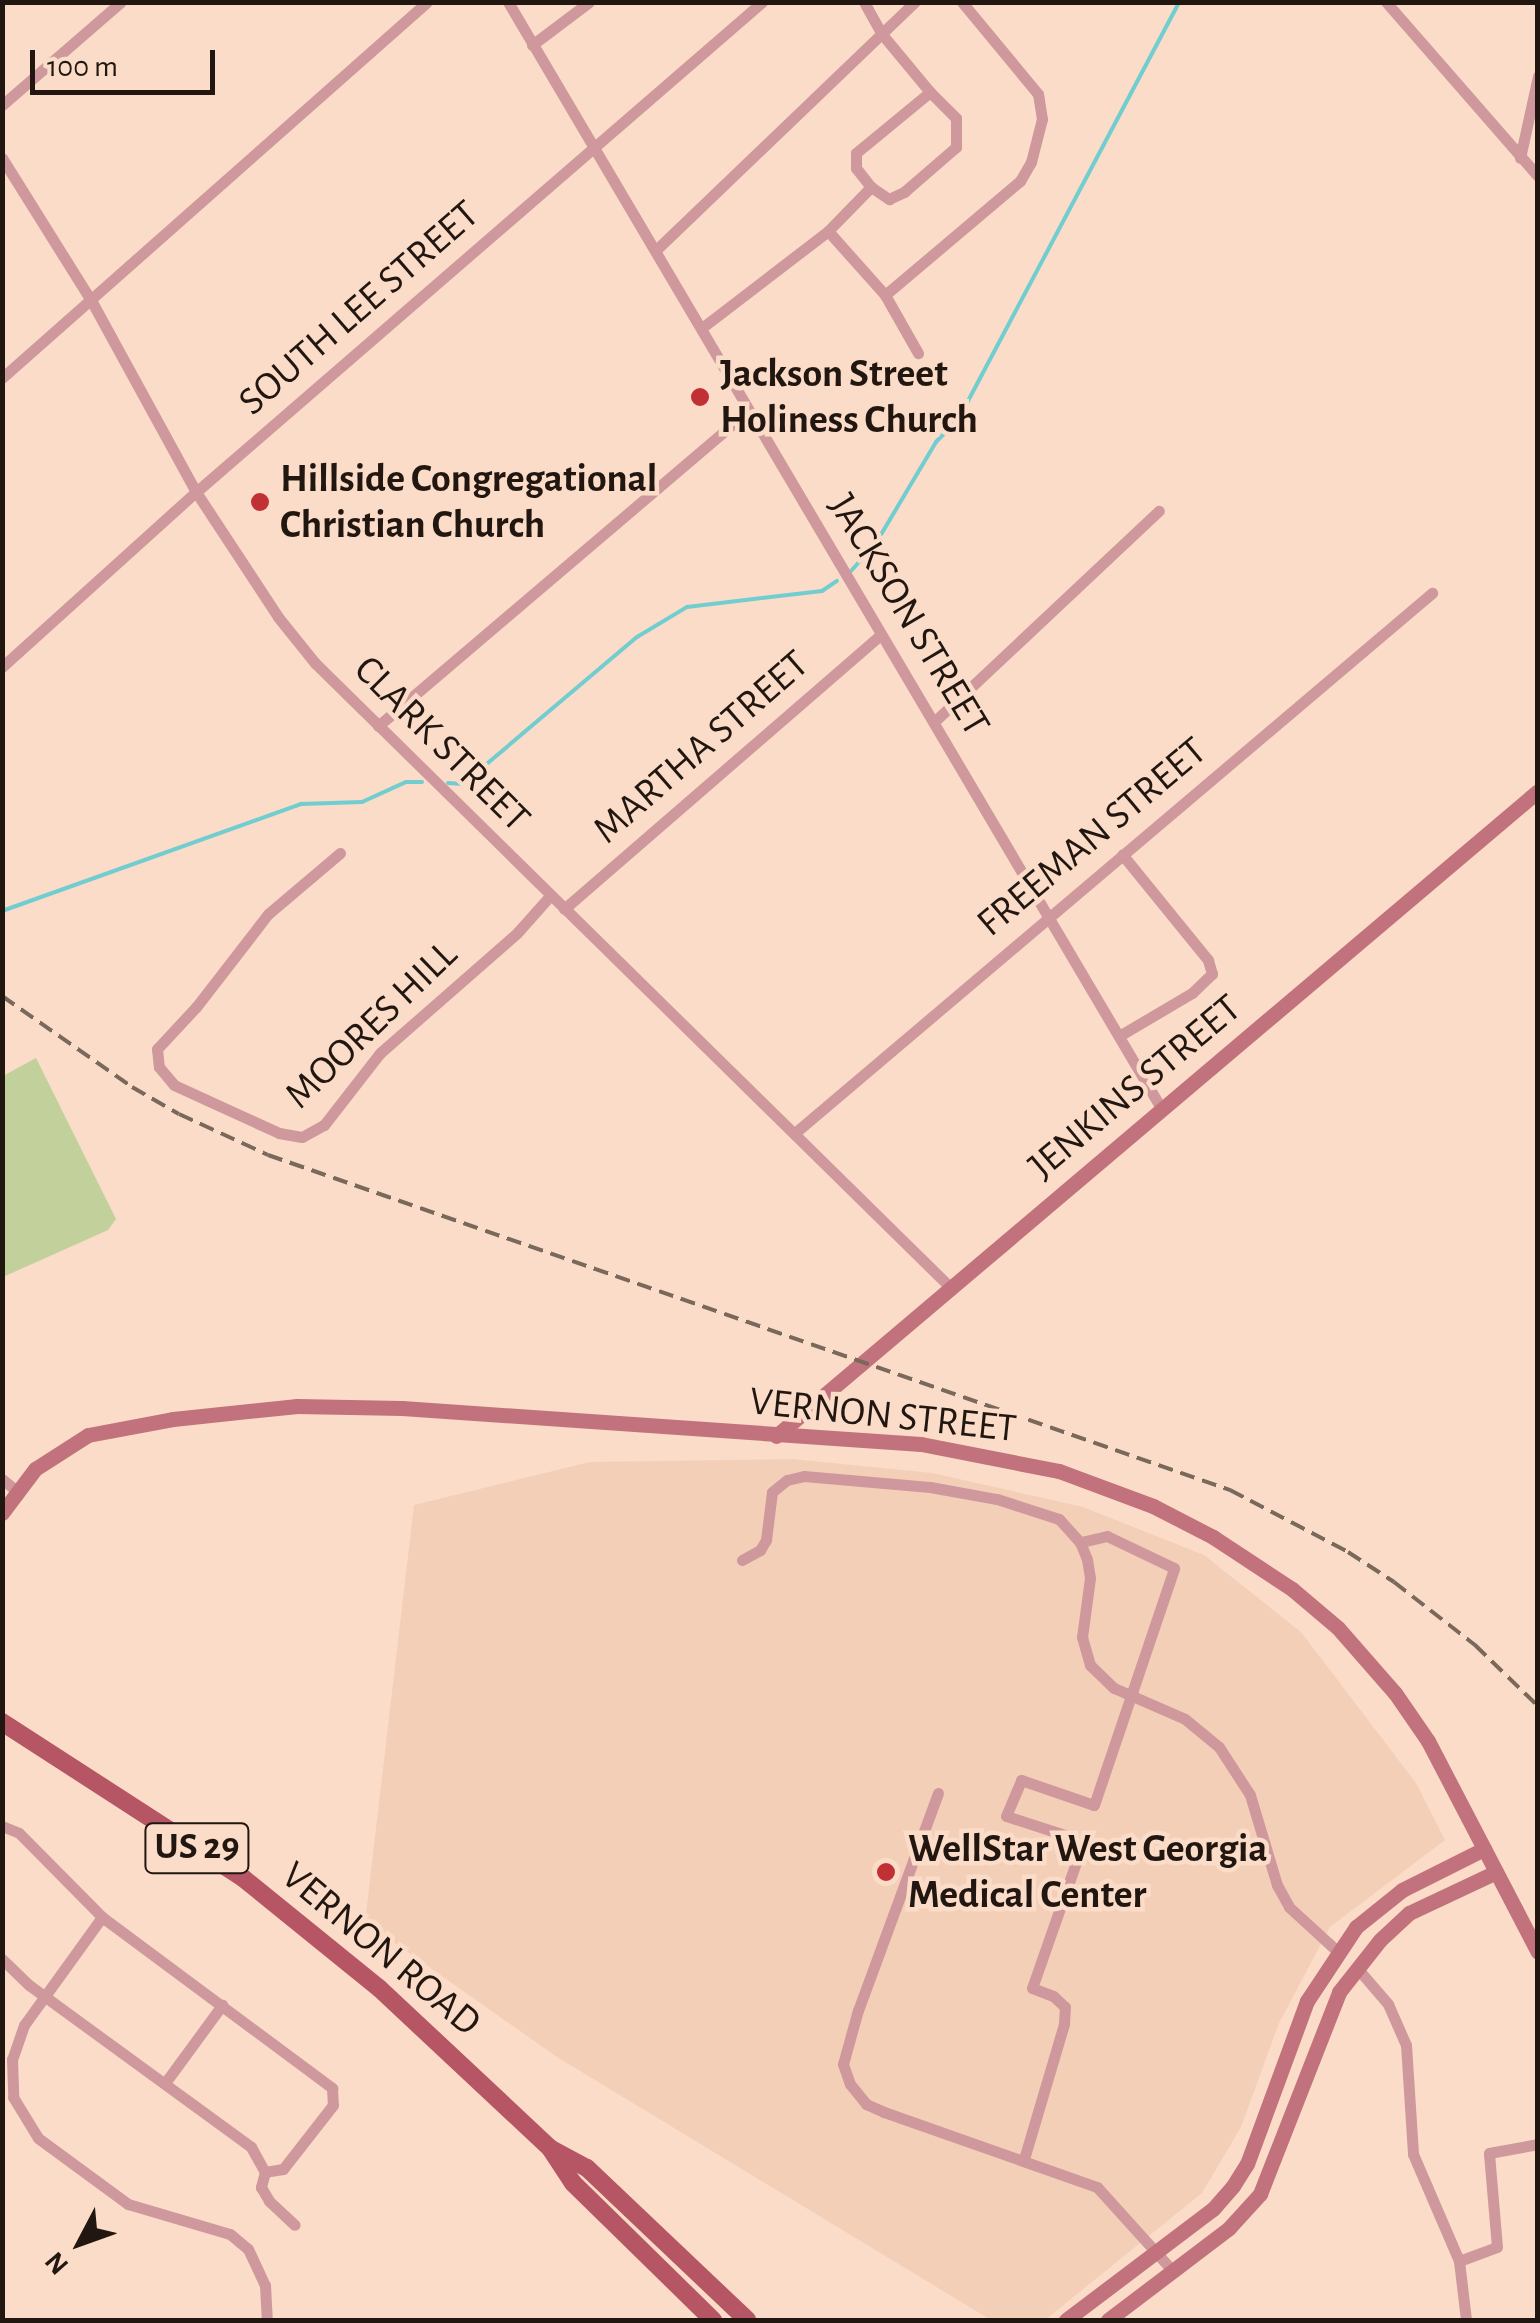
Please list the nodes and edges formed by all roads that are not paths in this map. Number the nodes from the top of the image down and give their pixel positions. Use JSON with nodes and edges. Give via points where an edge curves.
{"nodes":[{"id":1,"x":121,"y":2,"type":"edge"},
{"id":2,"x":427,"y":2,"type":"edge"},
{"id":3,"x":508,"y":2,"type":"edge"},
{"id":4,"x":589,"y":2,"type":"edge"},
{"id":5,"x":762,"y":2,"type":"edge"},
{"id":6,"x":864,"y":2,"type":"edge"},
{"id":7,"x":915,"y":2,"type":"edge"},
{"id":8,"x":962,"y":2,"type":"edge"},
{"id":9,"x":1386,"y":2,"type":"edge"},
{"id":10,"x":881,"y":33,"type":"junction"},
{"id":11,"x":532,"y":45,"type":"junction"},
{"id":12,"x":1538,"y":76,"type":"edge"},
{"id":13,"x":930,"y":92,"type":"junction"},
{"id":14,"x":2,"y":105,"type":"edge"},
{"id":15,"x":594,"y":149,"type":"junction"},
{"id":16,"x":2,"y":158,"type":"edge"},
{"id":17,"x":1520,"y":158,"type":"junction"},
{"id":18,"x":1538,"y":176,"type":"edge"},
{"id":19,"x":870,"y":187,"type":"junction"},
{"id":20,"x":828,"y":230,"type":"junction"},
{"id":21,"x":656,"y":250,"type":"junction"},
{"id":22,"x":885,"y":295,"type":"junction"},
{"id":23,"x":92,"y":302,"type":"junction"},
{"id":24,"x":703,"y":328,"type":"junction"},
{"id":25,"x":918,"y":353,"type":"dead end"},
{"id":26,"x":2,"y":378,"type":"edge"},
{"id":27,"x":749,"y":410,"type":"junction"},
{"id":28,"x":196,"y":492,"type":"junction"},
{"id":29,"x":1159,"y":511,"type":"dead end"},
{"id":30,"x":1432,"y":593,"type":"dead end"},
{"id":31,"x":880,"y":634,"type":"junction"},
{"id":32,"x":2,"y":667,"type":"edge"},
{"id":33,"x":936,"y":721,"type":"junction"},
{"id":34,"x":378,"y":726,"type":"junction"},
{"id":35,"x":1538,"y":790,"type":"edge"},
{"id":36,"x":340,"y":853,"type":"dead end"},
{"id":37,"x":1122,"y":854,"type":"junction"},
{"id":38,"x":549,"y":897,"type":"junction"},
{"id":39,"x":564,"y":909,"type":"junction"},
{"id":40,"x":1049,"y":915,"type":"junction"},
{"id":41,"x":1118,"y":1036,"type":"junction"},
{"id":42,"x":1160,"y":1108,"type":"junction"},
{"id":43,"x":796,"y":1132,"type":"junction"},
{"id":44,"x":949,"y":1286,"type":"junction"},
{"id":45,"x":776,"y":1436,"type":"junction"},
{"id":46,"x":2,"y":1479,"type":"edge"},
{"id":47,"x":17,"y":1491,"type":"junction"},
{"id":48,"x":2,"y":1512,"type":"edge"},
{"id":49,"x":1080,"y":1542,"type":"junction"},
{"id":50,"x":742,"y":1560,"type":"dead end"},
{"id":51,"x":1132,"y":1698,"type":"junction"},
{"id":52,"x":2,"y":1722,"type":"edge"},
{"id":53,"x":938,"y":1793,"type":"dead end"},
{"id":54,"x":2,"y":1826,"type":"edge"},
{"id":55,"x":1484,"y":1849,"type":"junction"},
{"id":56,"x":1496,"y":1872,"type":"junction"},
{"id":57,"x":102,"y":1917,"type":"junction"},
{"id":58,"x":1337,"y":1951,"type":"junction"},
{"id":59,"x":1538,"y":1952,"type":"edge"},
{"id":60,"x":2,"y":1959,"type":"edge"},
{"id":61,"x":1358,"y":1968,"type":"junction"},
{"id":62,"x":46,"y":1996,"type":"junction"},
{"id":63,"x":222,"y":2005,"type":"junction"},
{"id":64,"x":165,"y":2083,"type":"junction"},
{"id":65,"x":1538,"y":2144,"type":"edge"},
{"id":66,"x":550,"y":2148,"type":"junction"},
{"id":67,"x":1024,"y":2159,"type":"junction"},
{"id":68,"x":264,"y":2172,"type":"junction"},
{"id":69,"x":295,"y":2225,"type":"dead end"},
{"id":70,"x":1158,"y":2251,"type":"junction"},
{"id":71,"x":1459,"y":2261,"type":"junction"},
{"id":72,"x":1173,"y":2271,"type":"junction"},
{"id":73,"x":267,"y":2320,"type":"edge"},
{"id":74,"x":713,"y":2320,"type":"edge"},
{"id":75,"x":747,"y":2320,"type":"edge"},
{"id":76,"x":1066,"y":2320,"type":"edge"},
{"id":77,"x":1108,"y":2320,"type":"edge"},
{"id":78,"x":1466,"y":2320,"type":"edge"}],
"edges":[{"from":1,"to":14,"type":"street"},
{"from":2,"to":23,"type":"street"},
{"from":3,"to":11,"type":"street","name":"JACKSON STREET"},
{"from":4,"to":11,"type":"street"},
{"from":5,"to":15,"type":"street","name":"SOUTH LEE STREET"},
{"from":6,"to":10,"type":"street"},
{"from":7,"to":10,"type":"street"},
{"from":8,"to":22,"type":"street","via":[[1038,94],[1042,119],[1032,162],[1020,181]]},
{"from":9,"to":17,"type":"street"},
{"from":10,"to":13,"type":"street"},
{"from":10,"to":21,"type":"street"},
{"from":11,"to":15,"type":"street","name":"JACKSON STREET"},
{"from":12,"to":17,"type":"street"},
{"from":13,"to":19,"type":"street","via":[[856,153],[856,168]]},
{"from":13,"to":19,"type":"street","via":[[956,118],[956,146],[904,192],[889,199]]},
{"from":15,"to":21,"type":"street","name":"JACKSON STREET"},
{"from":15,"to":28,"type":"street","name":"SOUTH LEE STREET"},
{"from":16,"to":23,"type":"street","name":"CLARK STREET"},
{"from":17,"to":18,"type":"street"},
{"from":19,"to":20,"type":"street"},
{"from":20,"to":22,"type":"street"},
{"from":20,"to":24,"type":"street"},
{"from":21,"to":24,"type":"street","name":"JACKSON STREET"},
{"from":22,"to":25,"type":"street"},
{"from":23,"to":26,"type":"street"},
{"from":23,"to":28,"type":"street","name":"CLARK STREET"},
{"from":24,"to":27,"type":"street","name":"JACKSON STREET"},
{"from":27,"to":31,"type":"street","name":"JACKSON STREET"},
{"from":27,"to":34,"type":"street"},
{"from":28,"to":32,"type":"street","name":"SOUTH LEE STREET"},
{"from":28,"to":34,"type":"street","name":"CLARK STREET","via":[[314,663]]},
{"from":29,"to":33,"type":"street"},
{"from":30,"to":37,"type":"street","name":"FREEMAN STREET"},
{"from":31,"to":33,"type":"street","name":"JACKSON STREET"},
{"from":31,"to":39,"type":"street","name":"MARTHA STREET"},
{"from":33,"to":40,"type":"street","name":"JACKSON STREET"},
{"from":34,"to":38,"type":"street","name":"CLARK STREET"},
{"from":35,"to":42,"type":"street","name":"JENKINS STREET"},
{"from":36,"to":38,"type":"street","name":"MOORES HILL","via":[[268,914],[157,1049],[159,1067],[174,1085],[279,1133],[302,1137],[324,1125],[380,1052]]},
{"from":37,"to":40,"type":"street","name":"FREEMAN STREET"},
{"from":37,"to":41,"type":"street","via":[[1208,960],[1212,974]]},
{"from":38,"to":39,"type":"street","name":"CLARK STREET"},
{"from":39,"to":43,"type":"street","name":"CLARK STREET"},
{"from":40,"to":41,"type":"street","name":"JACKSON STREET"},
{"from":40,"to":43,"type":"street","name":"FREEMAN STREET"},
{"from":41,"to":42,"type":"street","name":"JACKSON STREET"},
{"from":42,"to":44,"type":"street","name":"JENKINS STREET"},
{"from":43,"to":44,"type":"street","name":"CLARK STREET"},
{"from":44,"to":45,"type":"street","name":"JENKINS STREET"},
{"from":45,"to":47,"type":"street","name":"VERNON STREET","via":[[402,1408],[279,1408],[88,1436],[46,1459]]},
{"from":45,"to":55,"type":"street","name":"VERNON STREET","via":[[921,1444],[1027,1462],[1122,1493],[1212,1537],[1292,1589],[1377,1670],[1428,1741]]},
{"from":46,"to":47,"type":"street"},
{"from":47,"to":48,"type":"street","name":"VERNON STREET"},
{"from":49,"to":50,"type":"street","via":[[1050,1514],[997,1499],[804,1476],[772,1492],[766,1540]]},
{"from":49,"to":51,"type":"street","via":[[1089,1568],[1084,1651],[1099,1676]]},
{"from":49,"to":51,"type":"street","via":[[1108,1536],[1174,1568]]},
{"from":51,"to":58,"type":"street","via":[[1185,1719],[1219,1746],[1250,1795],[1283,1896],[1296,1918]]},
{"from":51,"to":67,"type":"street","via":[[1094,1805],[1021,1780],[1006,1816],[1072,1837],[1078,1857],[1032,1988],[1065,2007]]},
{"from":52,"to":66,"type":"main road","name":"VERNON ROAD","number":"US 29","via":[[270,1898],[409,2013]]},
{"from":53,"to":67,"type":"street","via":[[843,2064],[866,2104]]},
{"from":54,"to":57,"type":"street","via":[[19,1834]]},
{"from":55,"to":56,"type":"street","name":"VERNON STREET"},
{"from":55,"to":58,"type":"street","via":[[1390,1898]]},
{"from":56,"to":59,"type":"street","name":"VERNON STREET"},
{"from":56,"to":61,"type":"street","via":[[1409,1913]]},
{"from":57,"to":62,"type":"street"},
{"from":57,"to":63,"type":"street"},
{"from":58,"to":61,"type":"street"},
{"from":58,"to":70,"type":"street","via":[[1307,2002],[1240,2176],[1213,2209]]},
{"from":60,"to":62,"type":"street"},
{"from":61,"to":71,"type":"street","via":[[1402,2032],[1416,2170]]},
{"from":61,"to":72,"type":"street","via":[[1326,2024],[1268,2182],[1229,2228]]},
{"from":62,"to":64,"type":"street"},
{"from":62,"to":73,"type":"street","via":[[24,2025],[12,2059],[13,2097],[38,2138],[128,2204],[230,2234],[259,2266]]},
{"from":63,"to":64,"type":"street"},
{"from":63,"to":68,"type":"street","via":[[332,2088],[333,2105],[284,2169]]},
{"from":64,"to":68,"type":"street","via":[[251,2147]]},
{"from":65,"to":71,"type":"street","via":[[1489,2153],[1497,2247]]},
{"from":66,"to":74,"type":"main road","name":"VERNON ROAD","number":"US 29","via":[[572,2183]]},
{"from":66,"to":75,"type":"main road","name":"VERNON ROAD","number":"US 29","via":[[587,2168]]},
{"from":67,"to":70,"type":"street","via":[[1097,2187]]},
{"from":68,"to":69,"type":"street","via":[[269,2201]]},
{"from":70,"to":72,"type":"street"},
{"from":70,"to":76,"type":"street"},
{"from":71,"to":78,"type":"street"},
{"from":72,"to":77,"type":"street"}]}
